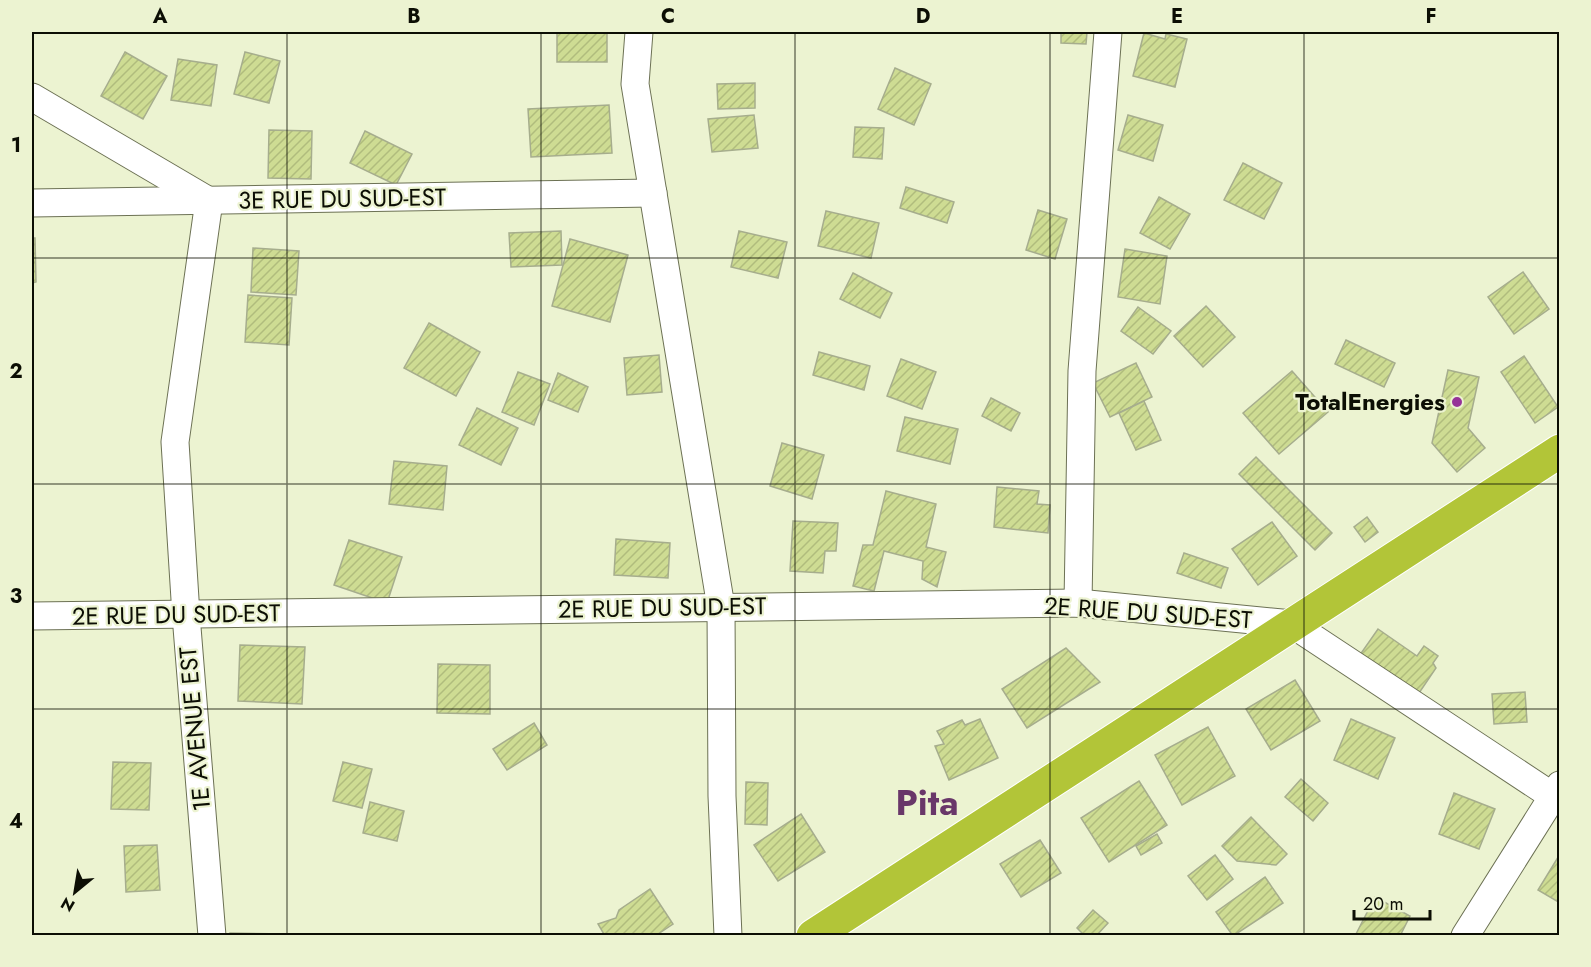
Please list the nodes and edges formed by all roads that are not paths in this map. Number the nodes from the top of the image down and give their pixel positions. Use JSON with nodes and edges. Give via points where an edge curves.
{"nodes":[{"id":1,"x":639,"y":32,"type":"edge"},
{"id":2,"x":1107,"y":32,"type":"edge"},
{"id":3,"x":32,"y":96,"type":"edge"},
{"id":4,"x":653,"y":193,"type":"junction"},
{"id":5,"x":209,"y":201,"type":"junction"},
{"id":6,"x":32,"y":203,"type":"edge"},
{"id":7,"x":1560,"y":451,"type":"edge"},
{"id":8,"x":1078,"y":603,"type":"junction"},
{"id":9,"x":721,"y":607,"type":"junction"},
{"id":10,"x":186,"y":615,"type":"junction"},
{"id":11,"x":32,"y":616,"type":"edge"},
{"id":12,"x":1292,"y":624,"type":"junction"},
{"id":13,"x":1557,"y":794,"type":"edge"},
{"id":14,"x":212,"y":936,"type":"edge"},
{"id":15,"x":728,"y":936,"type":"edge"},
{"id":16,"x":813,"y":936,"type":"edge"},
{"id":17,"x":1465,"y":936,"type":"edge"}],
"edges":[{"from":1,"to":4,"type":"street","via":[[635,84]]},
{"from":2,"to":8,"type":"street","via":[[1082,371]]},
{"from":3,"to":5,"type":"street"},
{"from":4,"to":5,"type":"street","name":"3E RUE DU SUD-EST"},
{"from":4,"to":9,"type":"street"},
{"from":5,"to":6,"type":"street","name":"3E RUE DU SUD-EST"},
{"from":5,"to":10,"type":"street","name":"1E AVENUE EST","via":[[175,441]]},
{"from":7,"to":12,"type":"highway"},
{"from":8,"to":9,"type":"street","name":"2E RUE DU SUD-EST"},
{"from":8,"to":12,"type":"street","name":"2E RUE DU SUD-EST"},
{"from":9,"to":10,"type":"street","name":"2E RUE DU SUD-EST"},
{"from":9,"to":15,"type":"street","via":[[722,796]]},
{"from":10,"to":11,"type":"street","name":"2E RUE DU SUD-EST"},
{"from":10,"to":14,"type":"street","name":"1E AVENUE EST"},
{"from":12,"to":13,"type":"street"},
{"from":12,"to":16,"type":"highway"},
{"from":13,"to":17,"type":"street"}]}
